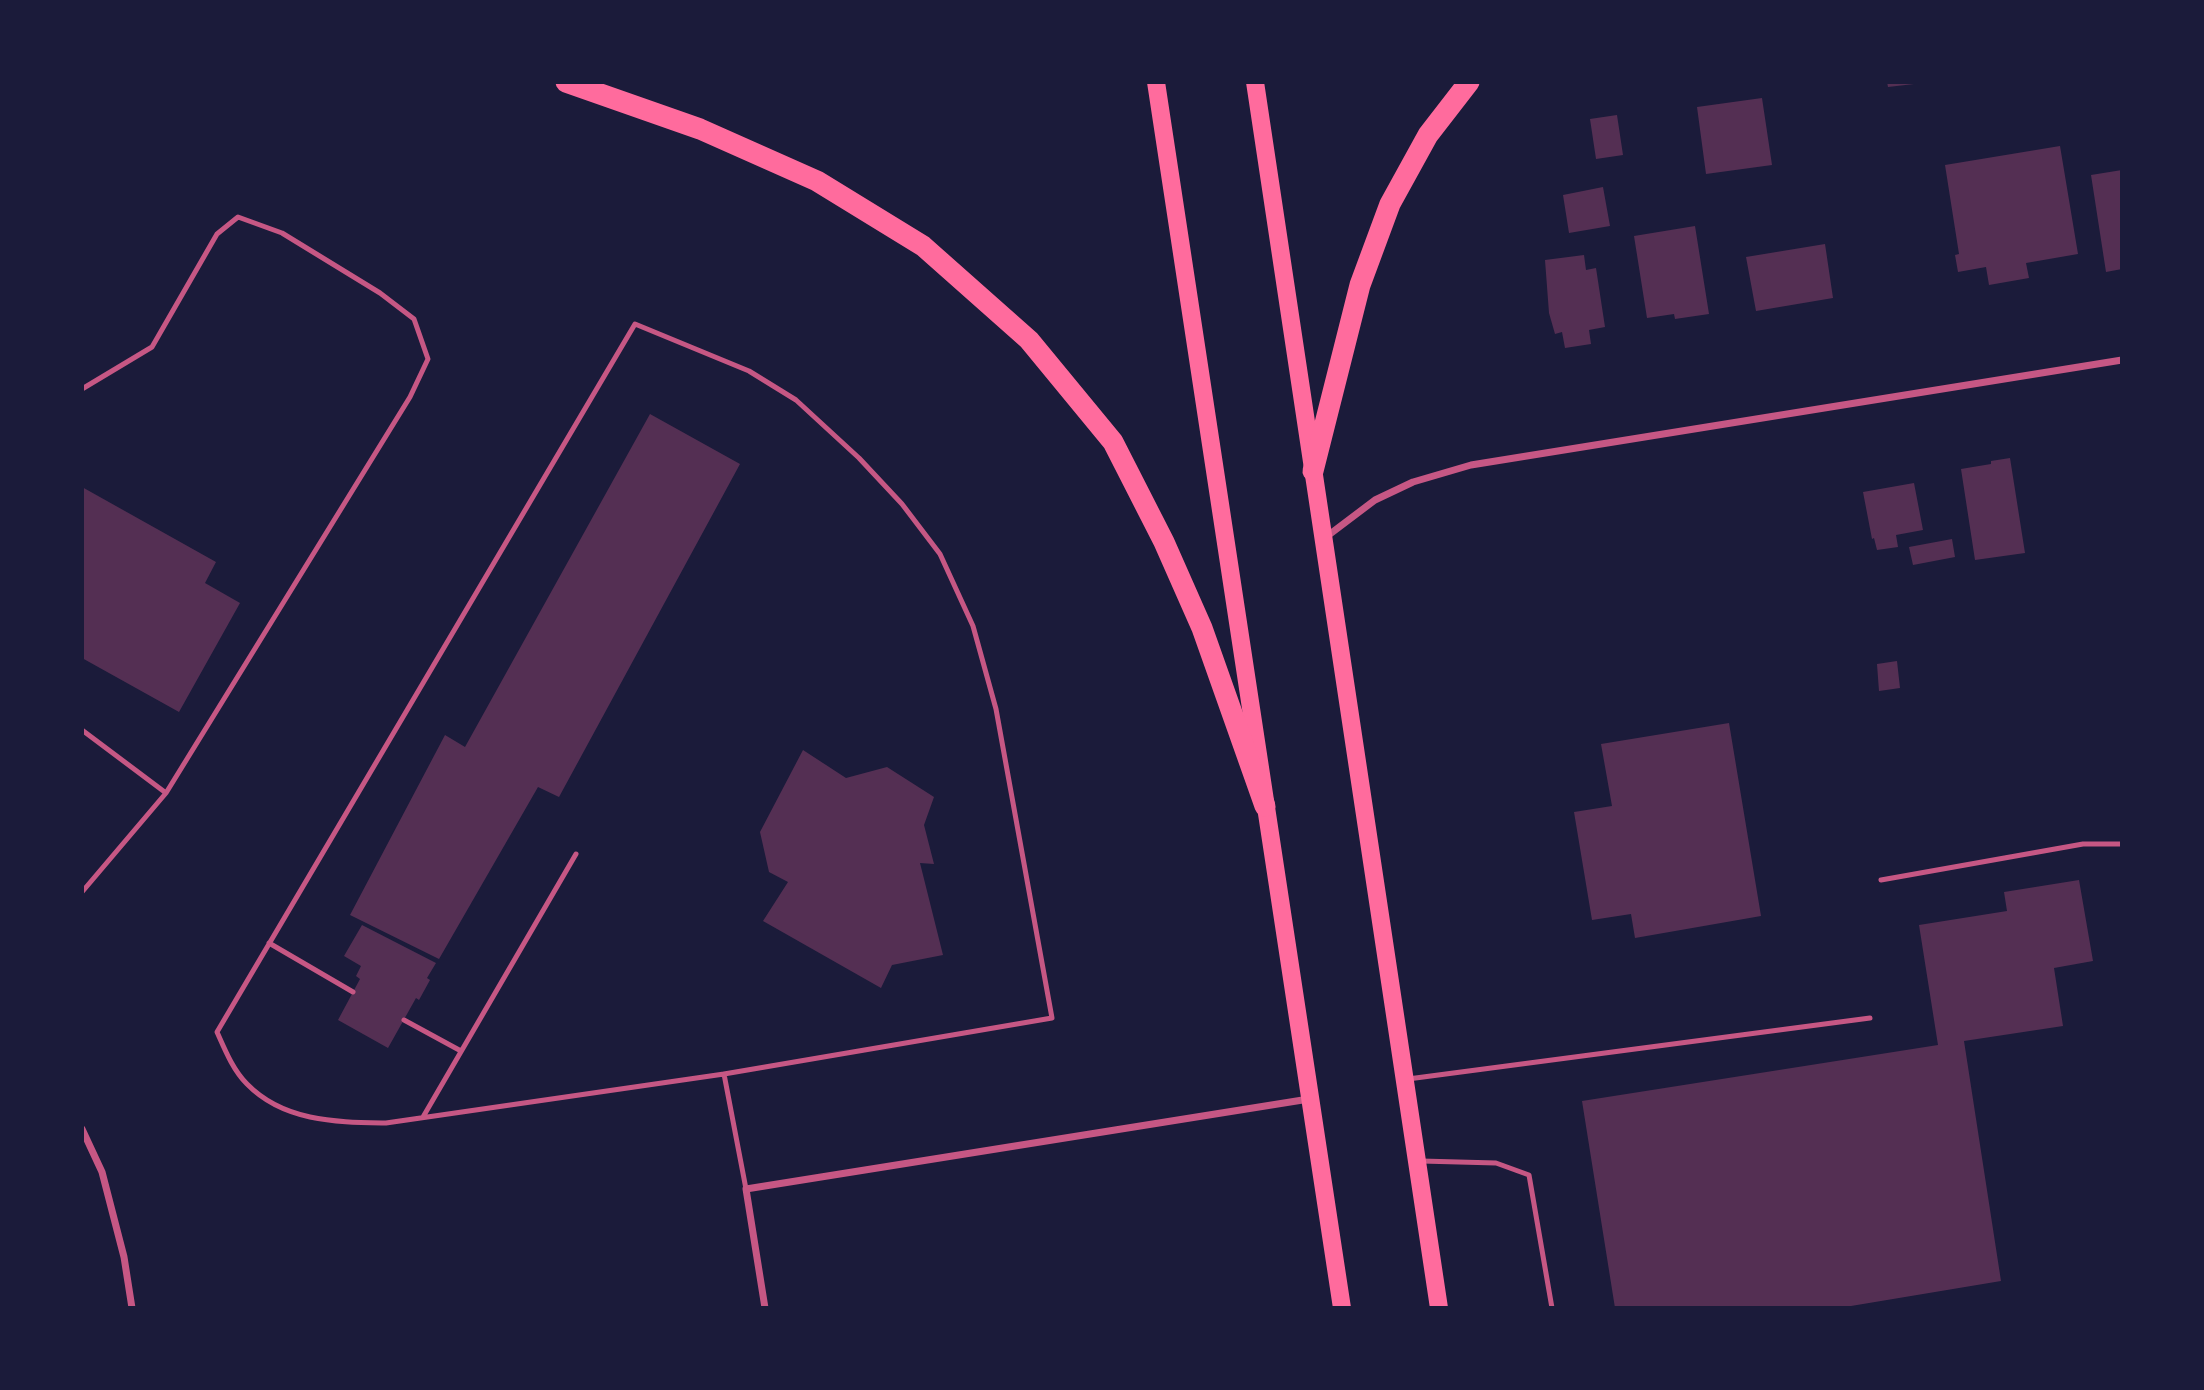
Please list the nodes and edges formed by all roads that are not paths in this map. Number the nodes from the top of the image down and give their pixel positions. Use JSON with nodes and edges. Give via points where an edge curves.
{"nodes":[{"id":1,"x":566,"y":82,"type":"edge"},
{"id":2,"x":1156,"y":82,"type":"edge"},
{"id":3,"x":1255,"y":82,"type":"edge"},
{"id":4,"x":1469,"y":82,"type":"edge"},
{"id":5,"x":2122,"y":360,"type":"edge"},
{"id":6,"x":82,"y":389,"type":"edge"},
{"id":7,"x":1312,"y":471,"type":"junction"},
{"id":8,"x":1322,"y":540,"type":"junction"},
{"id":9,"x":82,"y":730,"type":"edge"},
{"id":10,"x":166,"y":793,"type":"junction"},
{"id":11,"x":1265,"y":806,"type":"junction"},
{"id":12,"x":2122,"y":844,"type":"edge"},
{"id":13,"x":576,"y":853,"type":"dead end"},
{"id":14,"x":1881,"y":880,"type":"dead end"},
{"id":15,"x":82,"y":891,"type":"edge"},
{"id":16,"x":269,"y":943,"type":"junction"},
{"id":17,"x":353,"y":992,"type":"dead end"},
{"id":18,"x":1870,"y":1018,"type":"dead end"},
{"id":19,"x":404,"y":1020,"type":"dead end"},
{"id":20,"x":461,"y":1051,"type":"junction"},
{"id":21,"x":724,"y":1074,"type":"junction"},
{"id":22,"x":1404,"y":1079,"type":"junction"},
{"id":23,"x":1309,"y":1099,"type":"junction"},
{"id":24,"x":423,"y":1117,"type":"junction"},
{"id":25,"x":82,"y":1129,"type":"edge"},
{"id":26,"x":1417,"y":1161,"type":"junction"},
{"id":27,"x":746,"y":1189,"type":"junction"},
{"id":28,"x":132,"y":1308,"type":"edge"},
{"id":29,"x":765,"y":1308,"type":"edge"},
{"id":30,"x":1342,"y":1308,"type":"edge"},
{"id":31,"x":1439,"y":1308,"type":"edge"},
{"id":32,"x":1552,"y":1308,"type":"edge"}],
"edges":[{"from":1,"to":11,"type":"highway","via":[[700,129],[817,181],[923,246],[1029,340],[1113,442],[1164,542],[1202,628]]},
{"from":2,"to":11,"type":"main road"},
{"from":3,"to":7,"type":"main road"},
{"from":4,"to":7,"type":"highway","via":[[1427,135],[1390,204],[1360,285]]},
{"from":5,"to":8,"type":"street","via":[[1471,465],[1413,482],[1375,500]]},
{"from":6,"to":10,"type":"lane","via":[[152,346],[217,234],[238,218],[282,233],[380,293],[414,319],[428,359],[411,397]]},
{"from":7,"to":8,"type":"main road"},
{"from":8,"to":22,"type":"main road"},
{"from":9,"to":10,"type":"lane"},
{"from":10,"to":15,"type":"lane"},
{"from":11,"to":23,"type":"main road"},
{"from":12,"to":14,"type":"lane","via":[[2083,844]]},
{"from":13,"to":20,"type":"lane"},
{"from":16,"to":17,"type":"lane"},
{"from":16,"to":21,"type":"lane","via":[[635,324],[748,371],[796,401],[859,458],[940,554],[973,626],[996,709],[1052,1018]]},
{"from":16,"to":24,"type":"lane","via":[[216,1032],[247,1084],[275,1106],[298,1116],[386,1123]]},
{"from":18,"to":22,"type":"lane"},
{"from":19,"to":20,"type":"lane"},
{"from":20,"to":24,"type":"lane"},
{"from":21,"to":24,"type":"lane"},
{"from":21,"to":27,"type":"lane"},
{"from":22,"to":26,"type":"main road"},
{"from":23,"to":27,"type":"street"},
{"from":23,"to":30,"type":"main road"},
{"from":25,"to":28,"type":"street","via":[[102,1172]]},
{"from":26,"to":31,"type":"main road"},
{"from":26,"to":32,"type":"lane","via":[[1496,1163],[1529,1175]]},
{"from":27,"to":29,"type":"street"}]}
